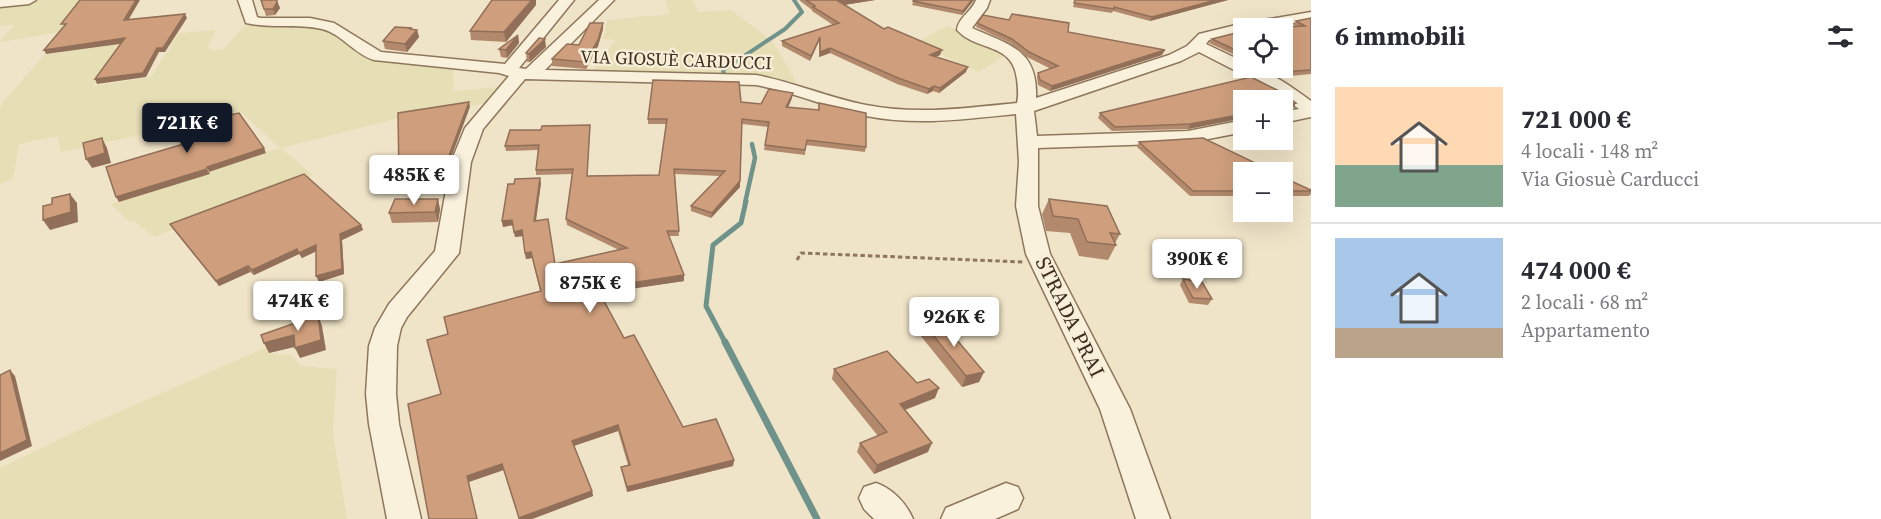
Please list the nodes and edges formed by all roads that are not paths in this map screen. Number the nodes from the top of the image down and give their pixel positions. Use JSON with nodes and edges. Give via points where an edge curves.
{"nodes":[{"id":1,"x":29,"y":0,"type":"edge"},
{"id":2,"x":245,"y":0,"type":"edge"},
{"id":3,"x":567,"y":0,"type":"edge"},
{"id":4,"x":608,"y":0,"type":"edge"},
{"id":5,"x":983,"y":0,"type":"edge"},
{"id":6,"x":0,"y":3,"type":"edge"},
{"id":7,"x":1311,"y":16,"type":"edge"},
{"id":8,"x":1196,"y":45,"type":"junction"},
{"id":9,"x":520,"y":73,"type":"junction"},
{"id":10,"x":1285,"y":90,"type":"edge"},
{"id":11,"x":1293,"y":96,"type":"edge"},
{"id":12,"x":1025,"y":108,"type":"junction"},
{"id":13,"x":1293,"y":116,"type":"edge"},
{"id":14,"x":1233,"y":128,"type":"edge"},
{"id":15,"x":1028,"y":142,"type":"junction"},
{"id":16,"x":1006,"y":498,"type":"dead end"},
{"id":17,"x":405,"y":519,"type":"edge"},
{"id":18,"x":958,"y":519,"type":"edge"},
{"id":19,"x":1153,"y":519,"type":"edge"}],
"edges":[{"from":1,"to":6,"type":"street"},
{"from":2,"to":9,"type":"street","name":"VIA GIOSUÈ CARDUCCI","via":[[251,20],[329,26],[371,55]]},
{"from":3,"to":9,"type":"street","via":[[551,17]]},
{"from":4,"to":9,"type":"street"},
{"from":5,"to":12,"type":"street","name":"STRADA PRAI","via":[[965,30],[1021,58],[1028,96]]},
{"from":7,"to":8,"type":"street","name":"VIA GIOSUÈ CARDUCCI","via":[[1204,37]]},
{"from":8,"to":10,"type":"street"},
{"from":8,"to":12,"type":"street","name":"VIA GIOSUÈ CARDUCCI","via":[[1175,58]]},
{"from":9,"to":12,"type":"street","name":"VIA GIOSUÈ CARDUCCI","via":[[756,80],[868,111],[914,116]]},
{"from":9,"to":17,"type":"street","via":[[474,128],[461,162],[447,253],[398,311],[383,346],[384,424]]},
{"from":11,"to":13,"type":"street","via":[[1311,109]]},
{"from":12,"to":15,"type":"street","name":"STRADA PRAI"},
{"from":14,"to":15,"type":"street","via":[[1188,137]]},
{"from":15,"to":19,"type":"street","name":"STRADA PRAI","via":[[1027,206],[1033,238],[1115,409]]},
{"from":16,"to":18,"type":"street"}]}
